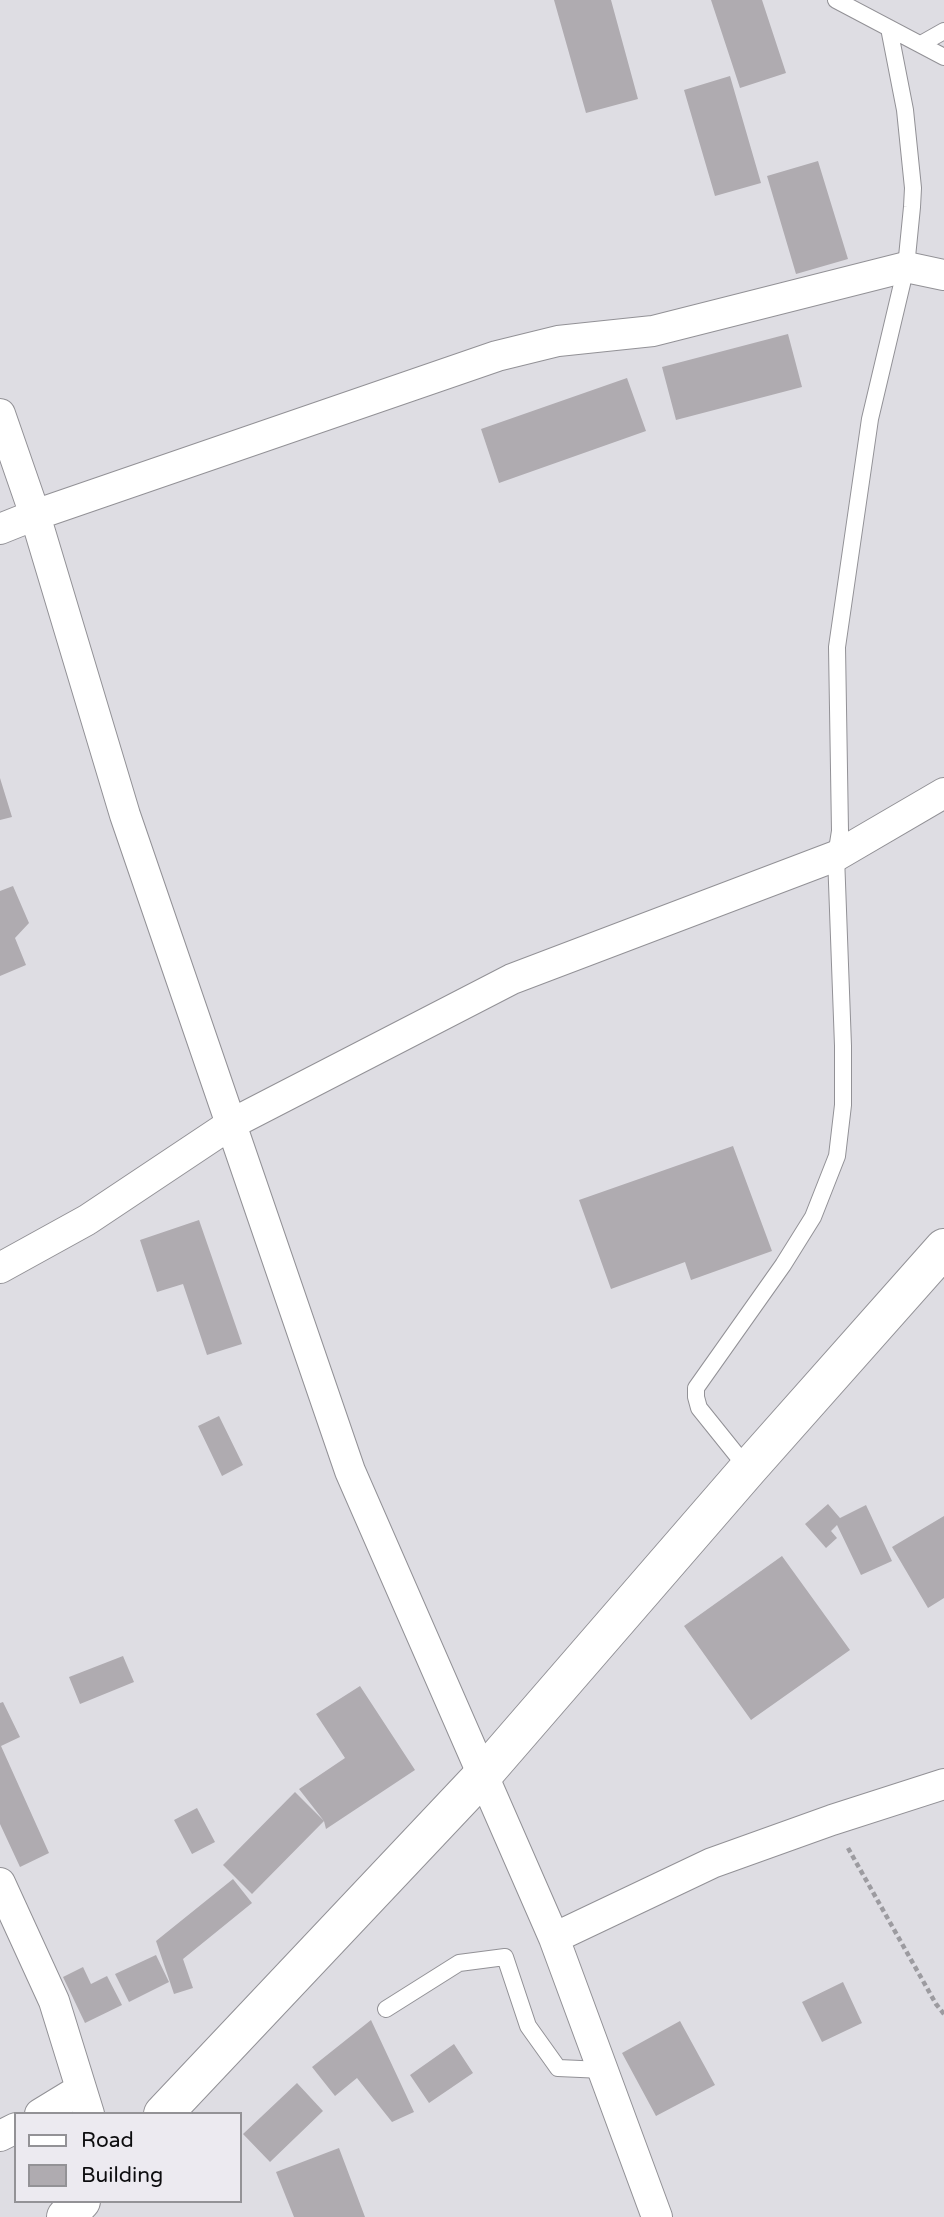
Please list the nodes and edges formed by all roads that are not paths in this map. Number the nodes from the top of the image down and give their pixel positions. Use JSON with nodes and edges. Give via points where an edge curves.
{"nodes":[{"id":1,"x":836,"y":0,"type":"edge"},
{"id":2,"x":889,"y":28,"type":"junction"},
{"id":3,"x":944,"y":31,"type":"edge"},
{"id":4,"x":921,"y":44,"type":"junction"},
{"id":5,"x":944,"y":57,"type":"edge"},
{"id":6,"x":906,"y":267,"type":"junction"},
{"id":7,"x":944,"y":275,"type":"edge"},
{"id":8,"x":0,"y":414,"type":"edge"},
{"id":9,"x":35,"y":515,"type":"junction"},
{"id":10,"x":0,"y":530,"type":"edge"},
{"id":11,"x":944,"y":793,"type":"edge"},
{"id":12,"x":836,"y":856,"type":"junction"},
{"id":13,"x":231,"y":1124,"type":"junction"},
{"id":14,"x":944,"y":1248,"type":"edge"},
{"id":15,"x":0,"y":1268,"type":"edge"},
{"id":16,"x":748,"y":1469,"type":"junction"},
{"id":17,"x":483,"y":1774,"type":"junction"},
{"id":18,"x":944,"y":1784,"type":"edge"},
{"id":19,"x":0,"y":1884,"type":"edge"},
{"id":20,"x":554,"y":1938,"type":"junction"},
{"id":21,"x":386,"y":2010,"type":"dead end"},
{"id":22,"x":603,"y":2070,"type":"junction"},
{"id":23,"x":85,"y":2101,"type":"edge"},
{"id":24,"x":47,"y":2112,"type":"edge"},
{"id":25,"x":165,"y":2112,"type":"edge"},
{"id":26,"x":78,"y":2203,"type":"edge"},
{"id":27,"x":66,"y":2217,"type":"edge"},
{"id":28,"x":657,"y":2217,"type":"edge"}],
"edges":[{"from":1,"to":2,"type":"lane"},
{"from":2,"to":4,"type":"lane"},
{"from":2,"to":6,"type":"lane","via":[[905,110],[913,188]]},
{"from":3,"to":4,"type":"lane"},
{"from":4,"to":5,"type":"lane"},
{"from":6,"to":7,"type":"street"},
{"from":6,"to":9,"type":"street","via":[[653,331],[558,341],[497,356]]},
{"from":6,"to":12,"type":"lane","via":[[870,419],[838,647],[840,831]]},
{"from":8,"to":9,"type":"street"},
{"from":9,"to":10,"type":"street"},
{"from":9,"to":13,"type":"street","via":[[125,815]]},
{"from":11,"to":12,"type":"street"},
{"from":12,"to":13,"type":"street","via":[[512,979]]},
{"from":12,"to":16,"type":"lane","via":[[843,1046],[837,1156],[813,1217],[696,1388],[699,1408]]},
{"from":13,"to":15,"type":"street","via":[[87,1220]]},
{"from":13,"to":17,"type":"street","via":[[350,1471]]},
{"from":14,"to":16,"type":"street"},
{"from":16,"to":17,"type":"street"},
{"from":17,"to":20,"type":"street"},
{"from":17,"to":25,"type":"street"},
{"from":18,"to":20,"type":"street","via":[[712,1863]]},
{"from":19,"to":23,"type":"street","via":[[54,2001]]},
{"from":20,"to":22,"type":"street"},
{"from":21,"to":22,"type":"lane","via":[[459,1963],[505,1957],[528,2026],[558,2068]]},
{"from":22,"to":28,"type":"street"},
{"from":23,"to":24,"type":"street"},
{"from":26,"to":27,"type":"street"}]}
